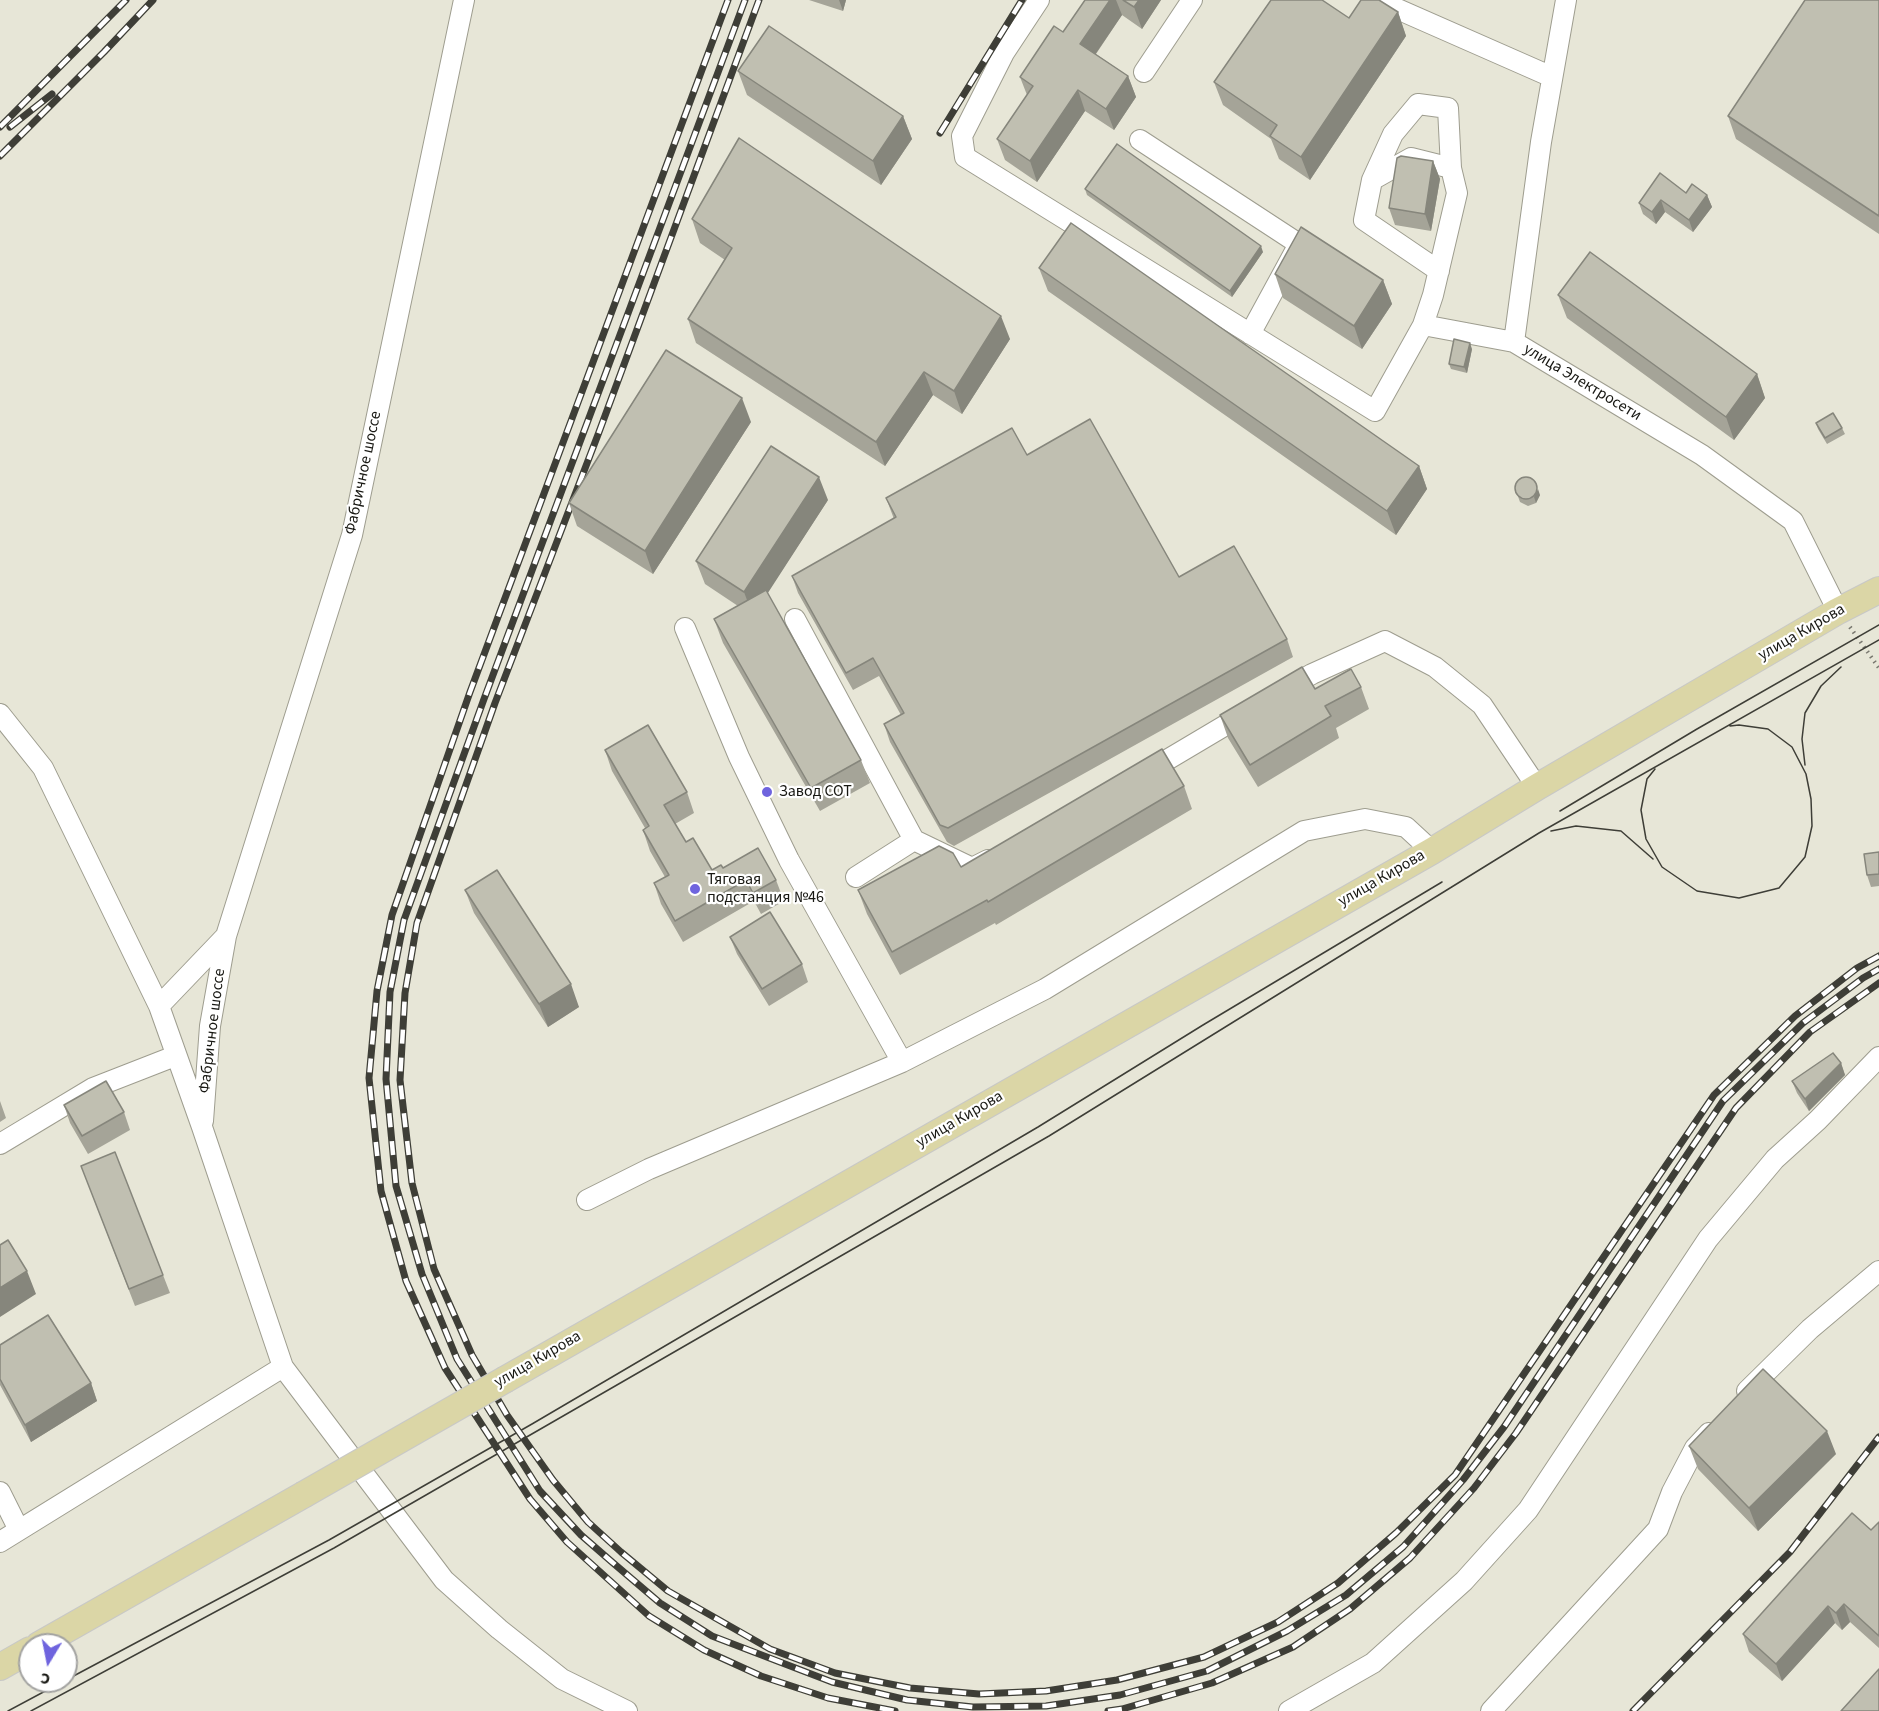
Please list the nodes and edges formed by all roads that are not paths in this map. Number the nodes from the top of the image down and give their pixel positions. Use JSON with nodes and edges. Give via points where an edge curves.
{"nodes":[{"id":1,"x":464,"y":0,"type":"edge"},
{"id":2,"x":1039,"y":0,"type":"edge"},
{"id":3,"x":1192,"y":0,"type":"edge"},
{"id":4,"x":1377,"y":0,"type":"edge"},
{"id":5,"x":1566,"y":0,"type":"edge"},
{"id":6,"x":1144,"y":72,"type":"dead end"},
{"id":7,"x":1552,"y":77,"type":"junction"},
{"id":8,"x":1140,"y":140,"type":"dead end"},
{"id":9,"x":1451,"y":168,"type":"junction"},
{"id":10,"x":1372,"y":180,"type":"junction"},
{"id":11,"x":1439,"y":271,"type":"junction"},
{"id":12,"x":1423,"y":325,"type":"junction"},
{"id":13,"x":1250,"y":334,"type":"junction"},
{"id":14,"x":1514,"y":342,"type":"junction"},
{"id":15,"x":1879,"y":590,"type":"edge"},
{"id":16,"x":1838,"y":611,"type":"junction"},
{"id":17,"x":795,"y":619,"type":"dead end"},
{"id":18,"x":684,"y":628,"type":"dead end"},
{"id":19,"x":0,"y":714,"type":"edge"},
{"id":20,"x":1125,"y":785,"type":"edge"},
{"id":21,"x":1537,"y":787,"type":"junction"},
{"id":22,"x":914,"y":840,"type":"junction"},
{"id":23,"x":1432,"y":851,"type":"junction"},
{"id":24,"x":1003,"y":852,"type":"edge"},
{"id":25,"x":856,"y":877,"type":"dead end"},
{"id":26,"x":226,"y":936,"type":"junction"},
{"id":27,"x":159,"y":1006,"type":"junction"},
{"id":28,"x":175,"y":1056,"type":"junction"},
{"id":29,"x":1879,"y":1057,"type":"edge"},
{"id":30,"x":902,"y":1062,"type":"junction"},
{"id":31,"x":202,"y":1126,"type":"junction"},
{"id":32,"x":0,"y":1144,"type":"edge"},
{"id":33,"x":587,"y":1200,"type":"dead end"},
{"id":34,"x":1879,"y":1272,"type":"edge"},
{"id":35,"x":283,"y":1367,"type":"junction"},
{"id":36,"x":0,"y":1492,"type":"edge"},
{"id":37,"x":19,"y":1530,"type":"junction"},
{"id":38,"x":0,"y":1542,"type":"edge"},
{"id":39,"x":60,"y":1633,"type":"edge"},
{"id":40,"x":18,"y":1657,"type":"edge"},
{"id":41,"x":0,"y":1667,"type":"edge"},
{"id":42,"x":627,"y":1711,"type":"edge"},
{"id":43,"x":1289,"y":1711,"type":"edge"},
{"id":44,"x":1491,"y":1711,"type":"edge"}],
"edges":[{"from":1,"to":26,"type":"street","name":"Фабричное шоссе","via":[[352,535]]},
{"from":2,"to":13,"type":"street","via":[[1004,54],[962,136],[965,157]]},
{"from":3,"to":6,"type":"street"},
{"from":4,"to":7,"type":"street"},
{"from":5,"to":7,"type":"street","name":"улица Электросети"},
{"from":7,"to":14,"type":"street","name":"улица Электросети"},
{"from":8,"to":13,"type":"street","via":[[1299,244]]},
{"from":9,"to":10,"type":"street","via":[[1411,159]]},
{"from":9,"to":10,"type":"street","via":[[1448,108],[1418,104],[1393,134]]},
{"from":9,"to":11,"type":"street","via":[[1457,194]]},
{"from":10,"to":11,"type":"street","via":[[1364,220]]},
{"from":11,"to":12,"type":"street"},
{"from":12,"to":13,"type":"street","via":[[1375,411]]},
{"from":12,"to":14,"type":"street"},
{"from":14,"to":16,"type":"street","name":"улица Электросети","via":[[1702,455],[1793,521]]},
{"from":15,"to":16,"type":"main road","name":"улица Кирова"},
{"from":16,"to":21,"type":"main road","name":"улица Кирова"},
{"from":17,"to":22,"type":"street"},
{"from":18,"to":30,"type":"street","via":[[739,757],[789,860]]},
{"from":19,"to":27,"type":"street","via":[[43,768]]},
{"from":20,"to":21,"type":"street","via":[[1312,674],[1385,641],[1435,667],[1482,705]]},
{"from":21,"to":23,"type":"main road","name":"улица Кирова"},
{"from":22,"to":24,"type":"street","via":[[972,868]]},
{"from":22,"to":25,"type":"street"},
{"from":23,"to":30,"type":"street","via":[[1406,827],[1365,819],[1304,831],[1045,989]]},
{"from":23,"to":39,"type":"main road","name":"улица Кирова","bridge":true},
{"from":26,"to":27,"type":"street","name":"Фабричное шоссе"},
{"from":26,"to":31,"type":"street","name":"Фабричное шоссе","via":[[210,1026]]},
{"from":27,"to":28,"type":"street"},
{"from":28,"to":31,"type":"street"},
{"from":28,"to":32,"type":"street","via":[[93,1088]]},
{"from":29,"to":43,"type":"street","via":[[1775,1159],[1708,1239],[1528,1510],[1512,1528],[1464,1581],[1373,1663]]},
{"from":30,"to":33,"type":"street","via":[[649,1169]]},
{"from":31,"to":35,"type":"street"},
{"from":34,"to":44,"type":"street","via":[[1810,1329],[1695,1448],[1658,1529]]},
{"from":35,"to":37,"type":"street"},
{"from":35,"to":42,"type":"street","via":[[444,1580],[562,1679]]},
{"from":36,"to":37,"type":"street"},
{"from":37,"to":38,"type":"street"},
{"from":40,"to":41,"type":"main road"}]}
